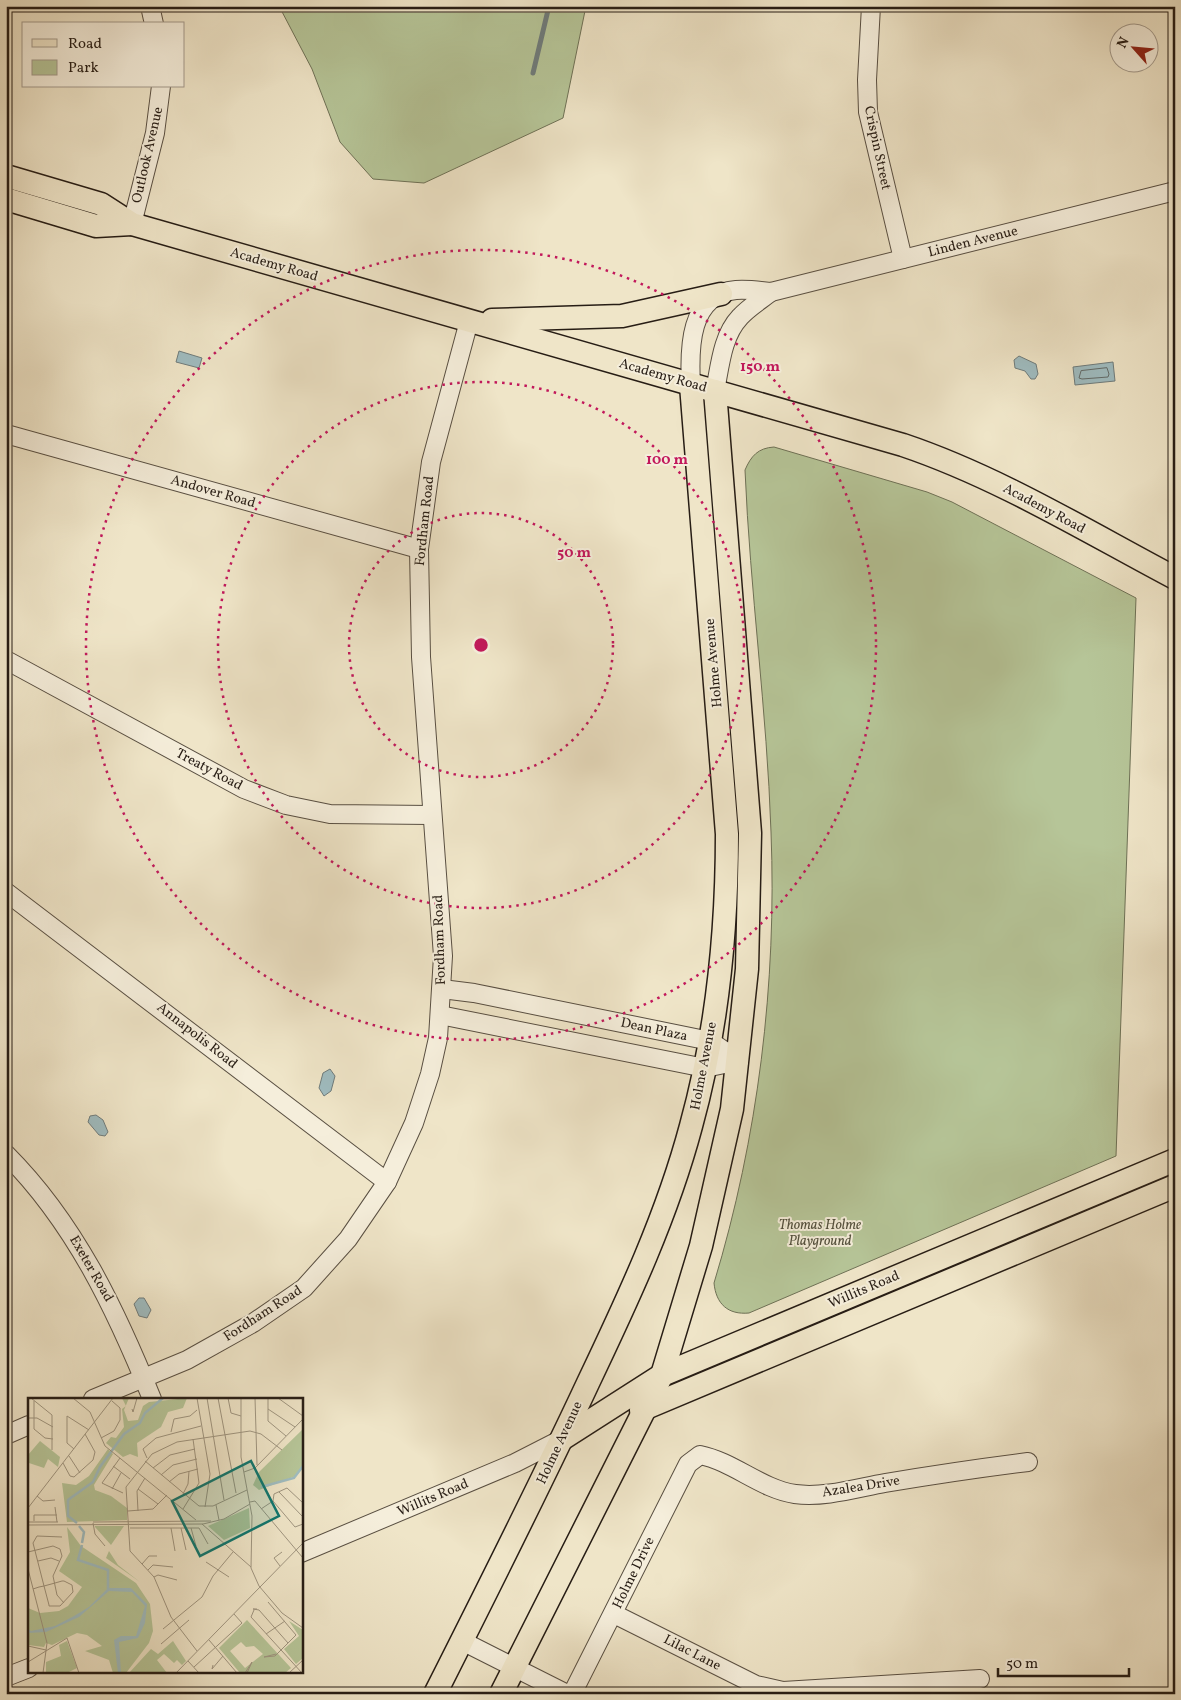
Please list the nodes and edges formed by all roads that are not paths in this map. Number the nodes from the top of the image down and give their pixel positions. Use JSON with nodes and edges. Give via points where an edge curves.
{"nodes":[{"id":1,"x":150,"y":6,"type":"edge"},
{"id":2,"x":871,"y":6,"type":"edge"},
{"id":3,"x":154,"y":22,"type":"edge"},
{"id":4,"x":161,"y":88,"type":"edge"},
{"id":5,"x":6,"y":176,"type":"edge"},
{"id":6,"x":1175,"y":192,"type":"edge"},
{"id":7,"x":6,"y":200,"type":"edge"},
{"id":8,"x":132,"y":224,"type":"junction"},
{"id":9,"x":903,"y":259,"type":"junction"},
{"id":10,"x":771,"y":292,"type":"junction"},
{"id":11,"x":721,"y":294,"type":"junction"},
{"id":12,"x":468,"y":321,"type":"junction"},
{"id":13,"x":692,"y":385,"type":"junction"},
{"id":14,"x":715,"y":391,"type":"junction"},
{"id":15,"x":6,"y":434,"type":"edge"},
{"id":16,"x":419,"y":549,"type":"junction"},
{"id":17,"x":1175,"y":578,"type":"edge"},
{"id":18,"x":6,"y":660,"type":"edge"},
{"id":19,"x":431,"y":815,"type":"junction"},
{"id":20,"x":6,"y":892,"type":"edge"},
{"id":21,"x":442,"y":989,"type":"junction"},
{"id":22,"x":440,"y":1015,"type":"junction"},
{"id":23,"x":710,"y":1041,"type":"junction"},
{"id":24,"x":739,"y":1061,"type":"junction"},
{"id":25,"x":705,"y":1068,"type":"junction"},
{"id":26,"x":6,"y":1154,"type":"edge"},
{"id":27,"x":1175,"y":1160,"type":"edge"},
{"id":28,"x":387,"y":1182,"type":"junction"},
{"id":29,"x":1175,"y":1186,"type":"edge"},
{"id":30,"x":662,"y":1375,"type":"junction"},
{"id":31,"x":144,"y":1378,"type":"junction"},
{"id":32,"x":95,"y":1398,"type":"edge"},
{"id":33,"x":152,"y":1398,"type":"edge"},
{"id":34,"x":645,"y":1408,"type":"junction"},
{"id":35,"x":28,"y":1425,"type":"edge"},
{"id":36,"x":6,"y":1435,"type":"edge"},
{"id":37,"x":562,"y":1439,"type":"junction"},
{"id":38,"x":700,"y":1455,"type":"joint"},
{"id":39,"x":1028,"y":1462,"type":"dead end"},
{"id":40,"x":302,"y":1553,"type":"edge"},
{"id":41,"x":614,"y":1614,"type":"junction"},
{"id":42,"x":462,"y":1641,"type":"junction"},
{"id":43,"x":514,"y":1667,"type":"junction"},
{"id":44,"x":28,"y":1668,"type":"edge"},
{"id":45,"x":6,"y":1677,"type":"edge"},
{"id":46,"x":980,"y":1679,"type":"dead end"},
{"id":47,"x":435,"y":1694,"type":"edge"},
{"id":48,"x":501,"y":1694,"type":"edge"},
{"id":49,"x":567,"y":1694,"type":"edge"},
{"id":50,"x":572,"y":1694,"type":"edge"}],
"edges":[{"from":1,"to":3,"type":"street"},
{"from":2,"to":9,"type":"street","name":"Crispin Street","via":[[866,80],[868,112]]},
{"from":4,"to":8,"type":"street","name":"Outlook Avenue","via":[[155,133]]},
{"from":5,"to":8,"type":"main road","name":"Academy Road","via":[[101,204]]},
{"from":6,"to":9,"type":"street","name":"Linden Avenue"},
{"from":7,"to":8,"type":"main road","name":"Academy Road","via":[[96,226]]},
{"from":8,"to":12,"type":"main road","name":"Academy Road"},
{"from":9,"to":10,"type":"street","name":"Linden Avenue"},
{"from":10,"to":11,"type":"street","name":"Linden Avenue","via":[[736,290]]},
{"from":10,"to":14,"type":"street","name":"Linden Avenue","via":[[741,316],[729,334]]},
{"from":11,"to":12,"type":"main road","via":[[622,316]]},
{"from":11,"to":13,"type":"street","via":[[706,305],[693,330],[690,354]]},
{"from":12,"to":13,"type":"main road","name":"Academy Road"},
{"from":12,"to":16,"type":"street","name":"Fordham Road","via":[[431,462]]},
{"from":13,"to":14,"type":"main road","name":"Academy Road"},
{"from":13,"to":23,"type":"main road","name":"Holme Avenue","via":[[727,834],[724,930]]},
{"from":14,"to":17,"type":"main road","name":"Academy Road","via":[[946,460]]},
{"from":14,"to":24,"type":"main road","name":"Holme Avenue","via":[[750,833],[750,924]]},
{"from":15,"to":16,"type":"street","name":"Andover Road"},
{"from":16,"to":19,"type":"street","name":"Fordham Road","via":[[421,657]]},
{"from":18,"to":19,"type":"street","name":"Treaty Road","via":[[244,789],[286,805],[330,814]]},
{"from":19,"to":21,"type":"street","name":"Fordham Road","via":[[443,956]]},
{"from":20,"to":28,"type":"street","name":"Annapolis Road"},
{"from":21,"to":22,"type":"street","name":"Fordham Road"},
{"from":21,"to":23,"type":"street","name":"Dean Plaza"},
{"from":22,"to":25,"type":"street","name":"Dean Plaza"},
{"from":22,"to":28,"type":"street","name":"Fordham Road","via":[[430,1074],[414,1123]]},
{"from":23,"to":24,"type":"street","name":"Dean Plaza"},
{"from":23,"to":25,"type":"main road","name":"Holme Avenue"},
{"from":24,"to":25,"type":"street","name":"Dean Plaza"},
{"from":24,"to":30,"type":"main road","name":"Holme Avenue","via":[[713,1202]]},
{"from":25,"to":37,"type":"main road","name":"Holme Avenue","via":[[686,1144],[661,1219]]},
{"from":26,"to":31,"type":"street","name":"Exeter Road","via":[[47,1199],[86,1256],[114,1309]]},
{"from":27,"to":30,"type":"main road","name":"Willits Road"},
{"from":28,"to":31,"type":"street","name":"Fordham Road","via":[[348,1239],[304,1288],[253,1323],[187,1360]]},
{"from":29,"to":34,"type":"main road","name":"Willits Road"},
{"from":30,"to":34,"type":"main road","name":"Holme Avenue"},
{"from":30,"to":37,"type":"main road","name":"Willits Road"},
{"from":31,"to":32,"type":"street","name":"Fordham Road"},
{"from":31,"to":33,"type":"street","name":"Exeter Road"},
{"from":34,"to":37,"type":"main road","name":"Willits Road"},
{"from":34,"to":43,"type":"main road","name":"Holme Avenue"},
{"from":35,"to":36,"type":"street"},
{"from":37,"to":40,"type":"street","name":"Willits Road","via":[[515,1463]]},
{"from":37,"to":42,"type":"main road","name":"Holme Avenue"},
{"from":38,"to":39,"type":"street","name":"Azalea Drive","via":[[795,1494],[819,1494],[957,1470]]},
{"from":38,"to":41,"type":"street","name":"Holme Drive","via":[[688,1464]]},
{"from":41,"to":46,"type":"street","name":"Lilac Lane","via":[[756,1685],[783,1691]]},
{"from":41,"to":50,"type":"street","name":"Holme Drive"},
{"from":42,"to":43,"type":"street"},
{"from":42,"to":47,"type":"main road","name":"Holme Avenue"},
{"from":43,"to":48,"type":"main road","name":"Holme Avenue"},
{"from":43,"to":49,"type":"street"},
{"from":44,"to":45,"type":"street"}]}
